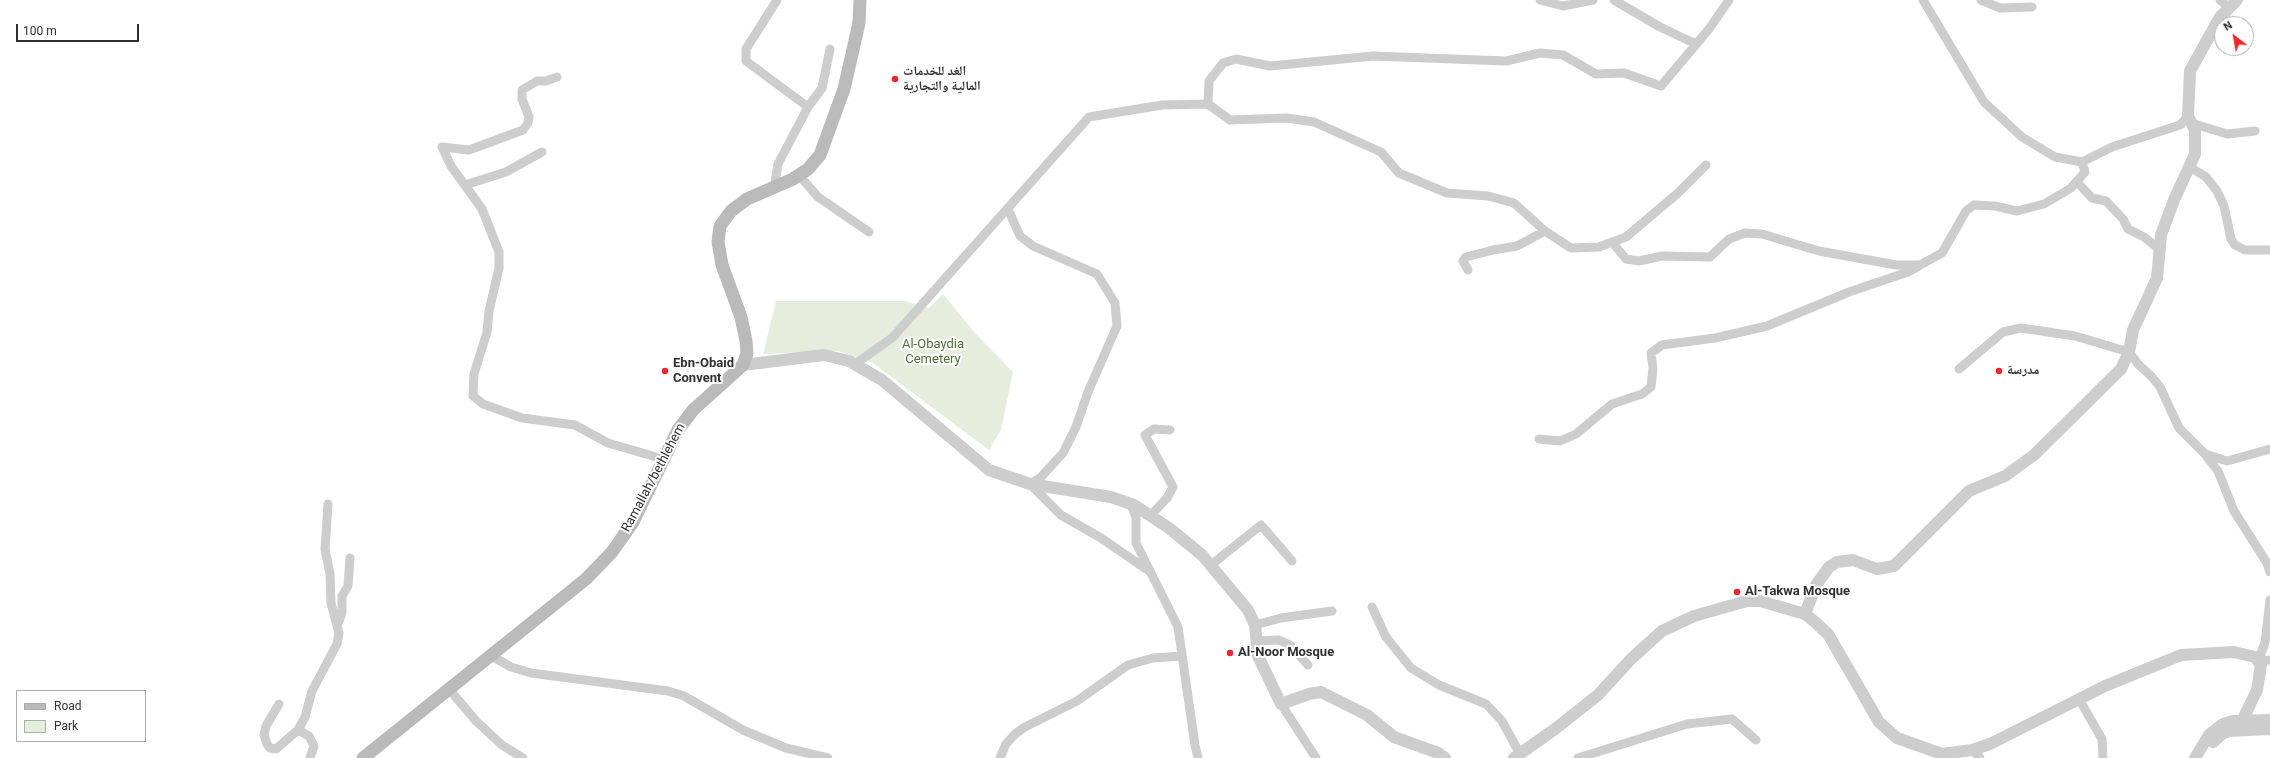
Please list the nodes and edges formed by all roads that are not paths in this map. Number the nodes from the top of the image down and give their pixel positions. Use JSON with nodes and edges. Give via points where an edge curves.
{"nodes":[{"id":1,"x":777,"y":0,"type":"edge"},
{"id":2,"x":860,"y":0,"type":"edge"},
{"id":3,"x":1540,"y":0,"type":"edge"},
{"id":4,"x":1593,"y":0,"type":"edge"},
{"id":5,"x":1614,"y":0,"type":"edge"},
{"id":6,"x":1729,"y":0,"type":"edge"},
{"id":7,"x":1922,"y":0,"type":"edge"},
{"id":8,"x":1981,"y":0,"type":"edge"},
{"id":9,"x":2220,"y":0,"type":"edge"},
{"id":10,"x":2233,"y":4,"type":"edge"},
{"id":11,"x":2032,"y":7,"type":"dead end"},
{"id":12,"x":1696,"y":44,"type":"junction"},
{"id":13,"x":830,"y":49,"type":"dead end"},
{"id":14,"x":557,"y":77,"type":"dead end"},
{"id":15,"x":1208,"y":104,"type":"junction"},
{"id":16,"x":808,"y":106,"type":"junction"},
{"id":17,"x":2189,"y":124,"type":"junction"},
{"id":18,"x":2255,"y":131,"type":"dead end"},
{"id":19,"x":542,"y":152,"type":"dead end"},
{"id":20,"x":2082,"y":162,"type":"junction"},
{"id":21,"x":1706,"y":165,"type":"dead end"},
{"id":22,"x":2190,"y":167,"type":"junction"},
{"id":23,"x":798,"y":175,"type":"junction"},
{"id":24,"x":2077,"y":182,"type":"junction"},
{"id":25,"x":465,"y":185,"type":"junction"},
{"id":26,"x":774,"y":188,"type":"junction"},
{"id":27,"x":1008,"y":209,"type":"junction"},
{"id":28,"x":1545,"y":230,"type":"junction"},
{"id":29,"x":869,"y":232,"type":"dead end"},
{"id":30,"x":1612,"y":242,"type":"junction"},
{"id":31,"x":2160,"y":249,"type":"junction"},
{"id":32,"x":2270,"y":250,"type":"edge"},
{"id":33,"x":1920,"y":265,"type":"junction"},
{"id":34,"x":1468,"y":270,"type":"dead end"},
{"id":35,"x":2129,"y":352,"type":"junction"},
{"id":36,"x":855,"y":364,"type":"junction"},
{"id":37,"x":743,"y":365,"type":"junction"},
{"id":38,"x":1959,"y":368,"type":"dead end"},
{"id":39,"x":1170,"y":430,"type":"dead end"},
{"id":40,"x":1539,"y":439,"type":"dead end"},
{"id":41,"x":2270,"y":449,"type":"edge"},
{"id":42,"x":2205,"y":454,"type":"junction"},
{"id":43,"x":663,"y":459,"type":"junction"},
{"id":44,"x":1030,"y":484,"type":"junction"},
{"id":45,"x":1130,"y":503,"type":"junction"},
{"id":46,"x":328,"y":504,"type":"dead end"},
{"id":47,"x":1150,"y":516,"type":"junction"},
{"id":48,"x":350,"y":558,"type":"dead end"},
{"id":49,"x":1292,"y":561,"type":"dead end"},
{"id":50,"x":1211,"y":565,"type":"junction"},
{"id":51,"x":1149,"y":571,"type":"junction"},
{"id":52,"x":2270,"y":572,"type":"edge"},
{"id":53,"x":2270,"y":600,"type":"edge"},
{"id":54,"x":1372,"y":606,"type":"dead end"},
{"id":55,"x":1332,"y":612,"type":"dead end"},
{"id":56,"x":1804,"y":614,"type":"junction"},
{"id":57,"x":338,"y":624,"type":"junction"},
{"id":58,"x":1255,"y":625,"type":"junction"},
{"id":59,"x":1256,"y":641,"type":"junction"},
{"id":60,"x":490,"y":655,"type":"junction"},
{"id":61,"x":1182,"y":656,"type":"junction"},
{"id":62,"x":2258,"y":660,"type":"junction"},
{"id":63,"x":2270,"y":660,"type":"edge"},
{"id":64,"x":1308,"y":665,"type":"dead end"},
{"id":65,"x":449,"y":689,"type":"junction"},
{"id":66,"x":2079,"y":699,"type":"junction"},
{"id":67,"x":279,"y":704,"type":"dead end"},
{"id":68,"x":1281,"y":704,"type":"junction"},
{"id":69,"x":2270,"y":720,"type":"edge"},
{"id":70,"x":2242,"y":725,"type":"junction"},
{"id":71,"x":2270,"y":729,"type":"edge"},
{"id":72,"x":298,"y":730,"type":"junction"},
{"id":73,"x":1756,"y":740,"type":"dead end"},
{"id":74,"x":1976,"y":754,"type":"edge"},
{"id":75,"x":1517,"y":756,"type":"edge"},
{"id":76,"x":309,"y":758,"type":"edge"},
{"id":77,"x":363,"y":758,"type":"edge"},
{"id":78,"x":523,"y":758,"type":"edge"},
{"id":79,"x":828,"y":758,"type":"edge"},
{"id":80,"x":1000,"y":758,"type":"edge"},
{"id":81,"x":1198,"y":758,"type":"edge"},
{"id":82,"x":1316,"y":758,"type":"edge"},
{"id":83,"x":1445,"y":758,"type":"edge"},
{"id":84,"x":1578,"y":758,"type":"edge"},
{"id":85,"x":2103,"y":758,"type":"edge"},
{"id":86,"x":2195,"y":758,"type":"edge"},
{"id":87,"x":2203,"y":758,"type":"edge"}],
"edges":[{"from":1,"to":16,"type":"street","via":[[746,49],[746,61]]},
{"from":2,"to":23,"type":"main road","via":[[859,23],[844,89],[820,155],[808,169]]},
{"from":3,"to":4,"type":"street","via":[[1563,6]]},
{"from":5,"to":12,"type":"street","via":[[1660,27]]},
{"from":6,"to":12,"type":"street"},
{"from":7,"to":20,"type":"street","via":[[1984,102],[2022,137],[2055,157]]},
{"from":8,"to":11,"type":"street","via":[[2000,8]]},
{"from":9,"to":10,"type":"street"},
{"from":10,"to":17,"type":"street","via":[[2220,17],[2190,72]]},
{"from":12,"to":15,"type":"street","via":[[1661,86],[1624,73],[1596,74],[1563,55],[1540,53],[1506,61],[1373,56],[1270,66],[1236,59],[1223,63],[1209,81]]},
{"from":13,"to":16,"type":"street","via":[[822,88]]},
{"from":14,"to":25,"type":"street","via":[[537,81],[522,90],[522,100],[529,116],[523,130],[469,150],[442,148]]},
{"from":15,"to":27,"type":"street","via":[[1162,104],[1089,117]]},
{"from":15,"to":28,"type":"street","via":[[1230,120],[1287,118],[1314,122],[1381,152],[1399,173],[1447,193],[1488,196],[1514,203]]},
{"from":16,"to":26,"type":"street","via":[[778,164]]},
{"from":17,"to":18,"type":"street","via":[[2227,134]]},
{"from":17,"to":20,"type":"street","via":[[2112,147]]},
{"from":17,"to":22,"type":"street","via":[[2195,154]]},
{"from":19,"to":25,"type":"street","via":[[506,172]]},
{"from":20,"to":24,"type":"street","via":[[2085,172]]},
{"from":21,"to":30,"type":"street","via":[[1678,193],[1626,237]]},
{"from":22,"to":31,"type":"street","via":[[2161,235]]},
{"from":22,"to":32,"type":"street","via":[[2206,177],[2217,191],[2224,206],[2231,239],[2236,245],[2245,250]]},
{"from":23,"to":26,"type":"main road"},
{"from":23,"to":29,"type":"street","via":[[818,197]]},
{"from":24,"to":31,"type":"street","via":[[2092,198],[2106,201],[2123,219],[2128,229]]},
{"from":24,"to":33,"type":"street","via":[[2072,188],[2044,204],[2018,210],[1974,205],[1966,211],[1942,253]]},
{"from":25,"to":43,"type":"street","via":[[482,209],[499,252],[499,268],[489,310],[487,332],[474,374],[473,396],[483,404],[522,418],[575,424],[608,443]]},
{"from":26,"to":37,"type":"main road","via":[[747,199],[731,211],[720,226],[718,242],[722,265],[741,317],[746,341],[747,354]]},
{"from":27,"to":36,"type":"street","via":[[892,338]]},
{"from":27,"to":44,"type":"street","via":[[1020,236],[1033,246],[1097,274],[1115,303],[1117,326],[1088,392],[1076,427],[1062,453],[1041,477]]},
{"from":28,"to":30,"type":"street","via":[[1571,248],[1599,247]]},
{"from":28,"to":34,"type":"street","via":[[1517,246],[1466,257],[1463,261]]},
{"from":30,"to":33,"type":"street","via":[[1626,259],[1639,261],[1662,256],[1710,257],[1729,239],[1745,233],[1762,234],[1819,251],[1896,265]]},
{"from":31,"to":35,"type":"street","via":[[2157,278],[2133,330]]},
{"from":33,"to":40,"type":"street","via":[[1908,272],[1767,326],[1715,338],[1662,345],[1651,353],[1651,387],[1642,394],[1612,404],[1576,434],[1560,440]]},
{"from":35,"to":38,"type":"street","via":[[2075,336],[2021,328],[2002,332]]},
{"from":35,"to":42,"type":"street","via":[[2160,387],[2179,428]]},
{"from":35,"to":56,"type":"street","via":[[2121,370],[2034,455],[2005,476],[1969,491],[1894,566],[1877,569],[1853,560],[1837,562],[1829,567],[1816,585]]},
{"from":36,"to":37,"type":"street","via":[[824,355]]},
{"from":36,"to":44,"type":"street","via":[[882,380],[989,470]]},
{"from":37,"to":43,"type":"main road","name":"Ramallah/bethlehem","via":[[693,410],[678,430]]},
{"from":39,"to":47,"type":"street","via":[[1154,429],[1144,436],[1173,487],[1167,498]]},
{"from":41,"to":42,"type":"street","via":[[2227,461]]},
{"from":42,"to":52,"type":"street","via":[[2218,471],[2234,511]]},
{"from":43,"to":60,"type":"main road","name":"Ramallah/bethlehem","via":[[633,522],[612,552],[586,579]]},
{"from":44,"to":45,"type":"street","via":[[1111,497]]},
{"from":44,"to":51,"type":"street","via":[[1061,516],[1100,538]]},
{"from":45,"to":47,"type":"street"},
{"from":45,"to":51,"type":"street","via":[[1136,517],[1136,543]]},
{"from":46,"to":57,"type":"street","via":[[325,549],[330,574],[331,603]]},
{"from":47,"to":50,"type":"street","via":[[1169,528]]},
{"from":48,"to":57,"type":"street","via":[[348,586],[342,596],[342,613]]},
{"from":49,"to":50,"type":"street","via":[[1260,525]]},
{"from":50,"to":58,"type":"street","via":[[1248,610]]},
{"from":51,"to":61,"type":"street","via":[[1178,627]]},
{"from":53,"to":62,"type":"street","via":[[2266,643]]},
{"from":54,"to":75,"type":"street","via":[[1386,637],[1411,668],[1439,685],[1486,704],[1502,721]]},
{"from":55,"to":58,"type":"street","via":[[1281,618]]},
{"from":56,"to":74,"type":"street","via":[[1828,634],[1879,722],[1897,738],[1942,754]]},
{"from":56,"to":75,"type":"street","via":[[1760,601],[1746,601],[1676,623],[1662,631],[1631,659],[1598,695]]},
{"from":57,"to":72,"type":"street","via":[[337,644],[312,691],[305,717]]},
{"from":58,"to":59,"type":"street"},
{"from":59,"to":64,"type":"street","via":[[1279,640],[1290,646]]},
{"from":59,"to":68,"type":"street","via":[[1258,656]]},
{"from":60,"to":65,"type":"main road","name":"Ramallah/bethlehem"},
{"from":60,"to":79,"type":"street","via":[[511,667],[531,673],[668,691],[684,696],[743,730],[786,748]]},
{"from":61,"to":80,"type":"street","via":[[1128,665],[1077,701],[1015,734],[1006,744]]},
{"from":61,"to":81,"type":"street"},
{"from":62,"to":63,"type":"street"},
{"from":62,"to":66,"type":"street","via":[[2234,652],[2181,655]]},
{"from":62,"to":70,"type":"street","via":[[2261,665],[2257,690]]},
{"from":65,"to":77,"type":"main road","name":"Ramallah/bethlehem"},
{"from":65,"to":78,"type":"street","via":[[476,721]]},
{"from":66,"to":74,"type":"street","via":[[1990,744]]},
{"from":66,"to":85,"type":"street","via":[[2102,739]]},
{"from":67,"to":72,"type":"street","via":[[266,726],[264,734],[267,744],[276,750]]},
{"from":68,"to":82,"type":"street"},
{"from":68,"to":83,"type":"street","via":[[1321,692],[1367,715],[1394,737]]},
{"from":69,"to":70,"type":"street"},
{"from":70,"to":71,"type":"street"},
{"from":70,"to":86,"type":"street","via":[[2233,721],[2216,729],[2201,745]]},
{"from":70,"to":87,"type":"street","via":[[2215,739]]},
{"from":72,"to":76,"type":"street","via":[[309,736],[314,746]]},
{"from":73,"to":84,"type":"street","via":[[1732,719],[1687,724]]}]}
